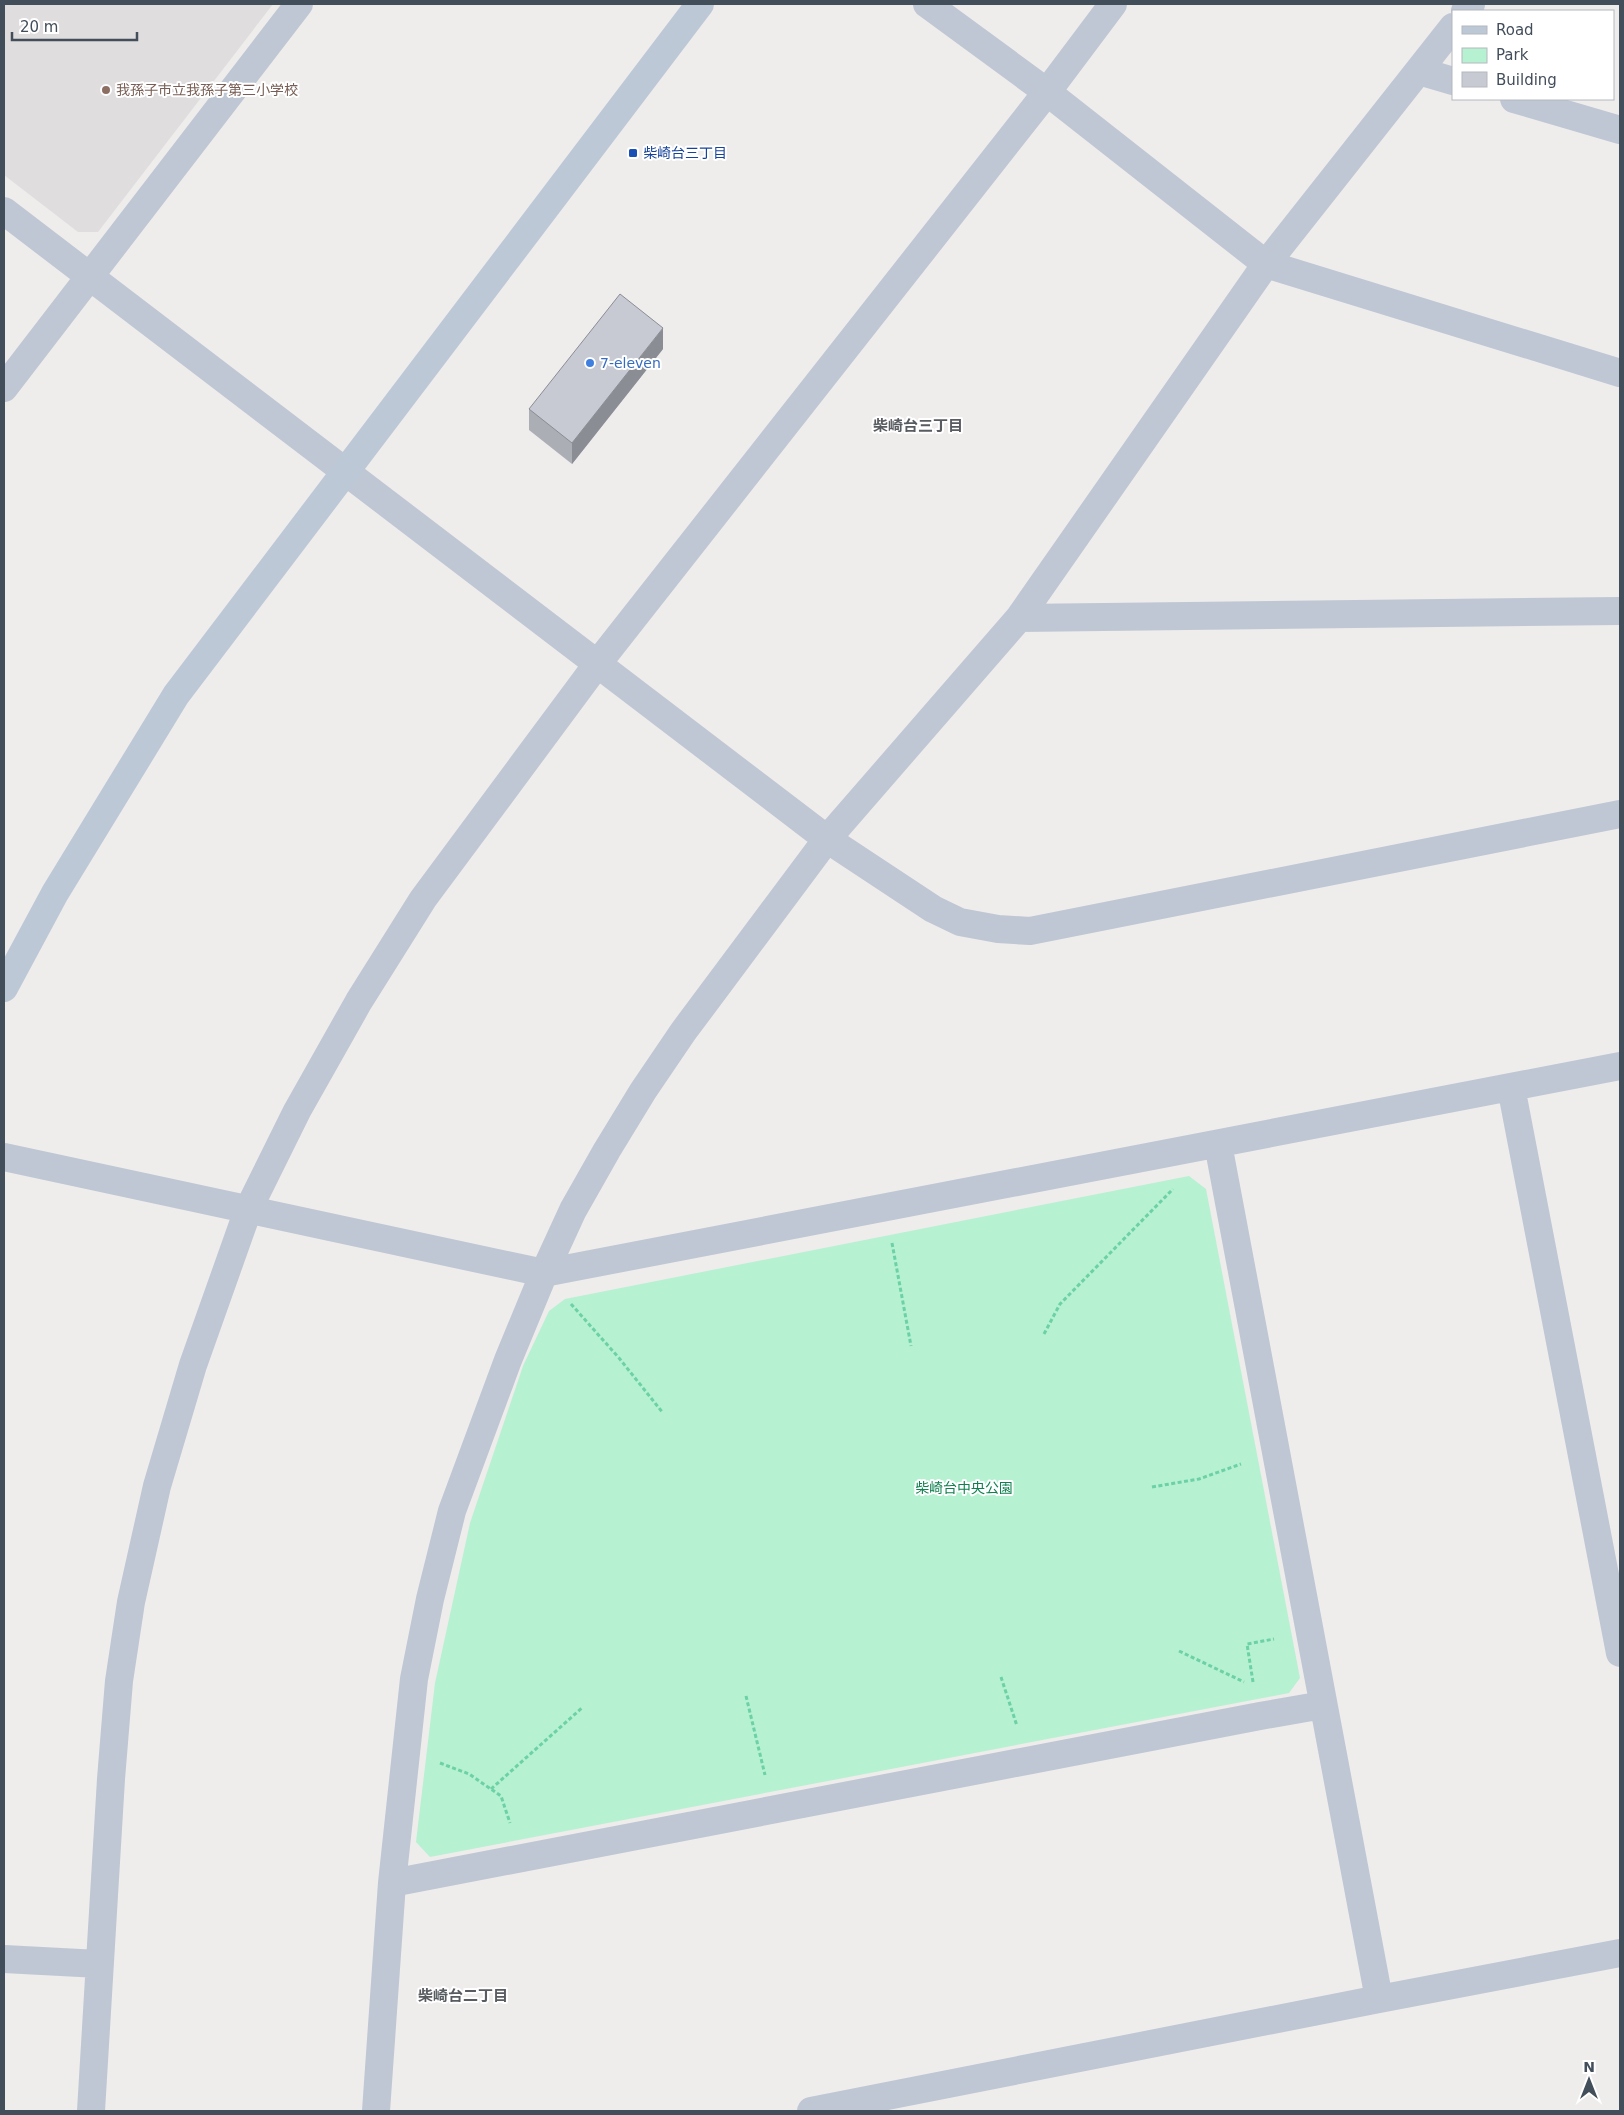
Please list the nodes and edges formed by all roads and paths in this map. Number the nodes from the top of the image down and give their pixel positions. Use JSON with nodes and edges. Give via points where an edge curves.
{"nodes":[{"id":1,"x":299,"y":4,"type":"edge"},
{"id":2,"x":700,"y":4,"type":"edge"},
{"id":3,"x":927,"y":4,"type":"edge"},
{"id":4,"x":1114,"y":4,"type":"edge"},
{"id":5,"x":1452,"y":28,"type":"edge"},
{"id":6,"x":1419,"y":71,"type":"junction"},
{"id":7,"x":1452,"y":81,"type":"edge"},
{"id":8,"x":1047,"y":92,"type":"junction"},
{"id":9,"x":1517,"y":100,"type":"edge"},
{"id":10,"x":1620,"y":130,"type":"edge"},
{"id":11,"x":4,"y":211,"type":"edge"},
{"id":12,"x":1266,"y":264,"type":"junction"},
{"id":13,"x":90,"y":276,"type":"junction"},
{"id":14,"x":1620,"y":374,"type":"edge"},
{"id":15,"x":4,"y":388,"type":"edge"},
{"id":16,"x":345,"y":473,"type":"junction"},
{"id":17,"x":1620,"y":611,"type":"edge"},
{"id":18,"x":1019,"y":618,"type":"junction"},
{"id":19,"x":598,"y":663,"type":"junction"},
{"id":20,"x":1620,"y":814,"type":"edge"},
{"id":21,"x":827,"y":839,"type":"junction"},
{"id":22,"x":4,"y":988,"type":"edge"},
{"id":23,"x":1620,"y":1066,"type":"edge"},
{"id":24,"x":1511,"y":1087,"type":"junction"},
{"id":25,"x":1218,"y":1144,"type":"junction"},
{"id":26,"x":4,"y":1157,"type":"edge"},
{"id":27,"x":1176,"y":1186,"type":"dead end"},
{"id":28,"x":886,"y":1208,"type":"junction"},
{"id":29,"x":248,"y":1210,"type":"junction"},
{"id":30,"x":544,"y":1273,"type":"junction"},
{"id":31,"x":1044,"y":1334,"type":"dead end"},
{"id":32,"x":911,"y":1346,"type":"dead end"},
{"id":33,"x":663,"y":1413,"type":"dead end"},
{"id":34,"x":1276,"y":1451,"type":"junction"},
{"id":35,"x":1152,"y":1487,"type":"dead end"},
{"id":36,"x":1311,"y":1634,"type":"junction"},
{"id":37,"x":1179,"y":1651,"type":"dead end"},
{"id":38,"x":1620,"y":1653,"type":"edge"},
{"id":39,"x":1001,"y":1677,"type":"dead end"},
{"id":40,"x":746,"y":1696,"type":"dead end"},
{"id":41,"x":1323,"y":1705,"type":"junction"},
{"id":42,"x":583,"y":1707,"type":"dead end"},
{"id":43,"x":1017,"y":1728,"type":"dead end"},
{"id":44,"x":406,"y":1751,"type":"junction"},
{"id":45,"x":491,"y":1789,"type":"junction"},
{"id":46,"x":773,"y":1810,"type":"junction"},
{"id":47,"x":523,"y":1858,"type":"junction"},
{"id":48,"x":392,"y":1883,"type":"junction"},
{"id":49,"x":1620,"y":1953,"type":"edge"},
{"id":50,"x":4,"y":1959,"type":"edge"},
{"id":51,"x":99,"y":1964,"type":"junction"},
{"id":52,"x":1379,"y":1999,"type":"junction"},
{"id":53,"x":820,"y":2110,"type":"edge"},
{"id":54,"x":91,"y":2111,"type":"edge"},
{"id":55,"x":376,"y":2111,"type":"edge"}],
"edges":[{"from":1,"to":13,"type":"street"},
{"from":2,"to":16,"type":"street"},
{"from":3,"to":8,"type":"street"},
{"from":4,"to":8,"type":"street"},
{"from":5,"to":6,"type":"street"},
{"from":6,"to":7,"type":"street"},
{"from":6,"to":12,"type":"street"},
{"from":8,"to":12,"type":"street"},
{"from":8,"to":19,"type":"street"},
{"from":9,"to":10,"type":"street"},
{"from":11,"to":13,"type":"street"},
{"from":12,"to":14,"type":"street"},
{"from":12,"to":18,"type":"street"},
{"from":13,"to":15,"type":"street"},
{"from":13,"to":16,"type":"street"},
{"from":16,"to":19,"type":"street"},
{"from":16,"to":22,"type":"street","via":[[176,695],[65,877]]},
{"from":17,"to":18,"type":"street"},
{"from":18,"to":21,"type":"street"},
{"from":19,"to":21,"type":"street"},
{"from":19,"to":29,"type":"street","via":[[423,899],[311,1085]]},
{"from":20,"to":21,"type":"street","via":[[1030,931],[960,922],[933,909]]},
{"from":21,"to":30,"type":"street","via":[[643,1091],[573,1210]]},
{"from":23,"to":24,"type":"street"},
{"from":24,"to":25,"type":"street"},
{"from":24,"to":38,"type":"street"},
{"from":25,"to":28,"type":"street"},
{"from":25,"to":34,"type":"street"},
{"from":26,"to":29,"type":"street"},
{"from":27,"to":31,"type":"path","via":[[1060,1304]]},
{"from":28,"to":30,"type":"street"},
{"from":28,"to":32,"type":"path"},
{"from":29,"to":30,"type":"street"},
{"from":29,"to":51,"type":"street","via":[[193,1365],[160,1476],[131,1602],[119,1681]]},
{"from":30,"to":33,"type":"path","via":[[620,1358]]},
{"from":30,"to":44,"type":"street","via":[[452,1511],[414,1679]]},
{"from":34,"to":35,"type":"path","via":[[1199,1479]]},
{"from":34,"to":36,"type":"street"},
{"from":36,"to":37,"type":"path","via":[[1247,1644],[1254,1687]]},
{"from":36,"to":41,"type":"street"},
{"from":39,"to":43,"type":"path"},
{"from":40,"to":46,"type":"path"},
{"from":41,"to":46,"type":"street"},
{"from":41,"to":52,"type":"street"},
{"from":42,"to":45,"type":"path"},
{"from":44,"to":45,"type":"path","via":[[469,1774]]},
{"from":44,"to":48,"type":"street"},
{"from":45,"to":47,"type":"path","via":[[501,1796]]},
{"from":46,"to":47,"type":"street"},
{"from":47,"to":48,"type":"street"},
{"from":48,"to":55,"type":"street"},
{"from":49,"to":52,"type":"street"},
{"from":50,"to":51,"type":"street"},
{"from":51,"to":54,"type":"street"},
{"from":52,"to":53,"type":"street"}]}
